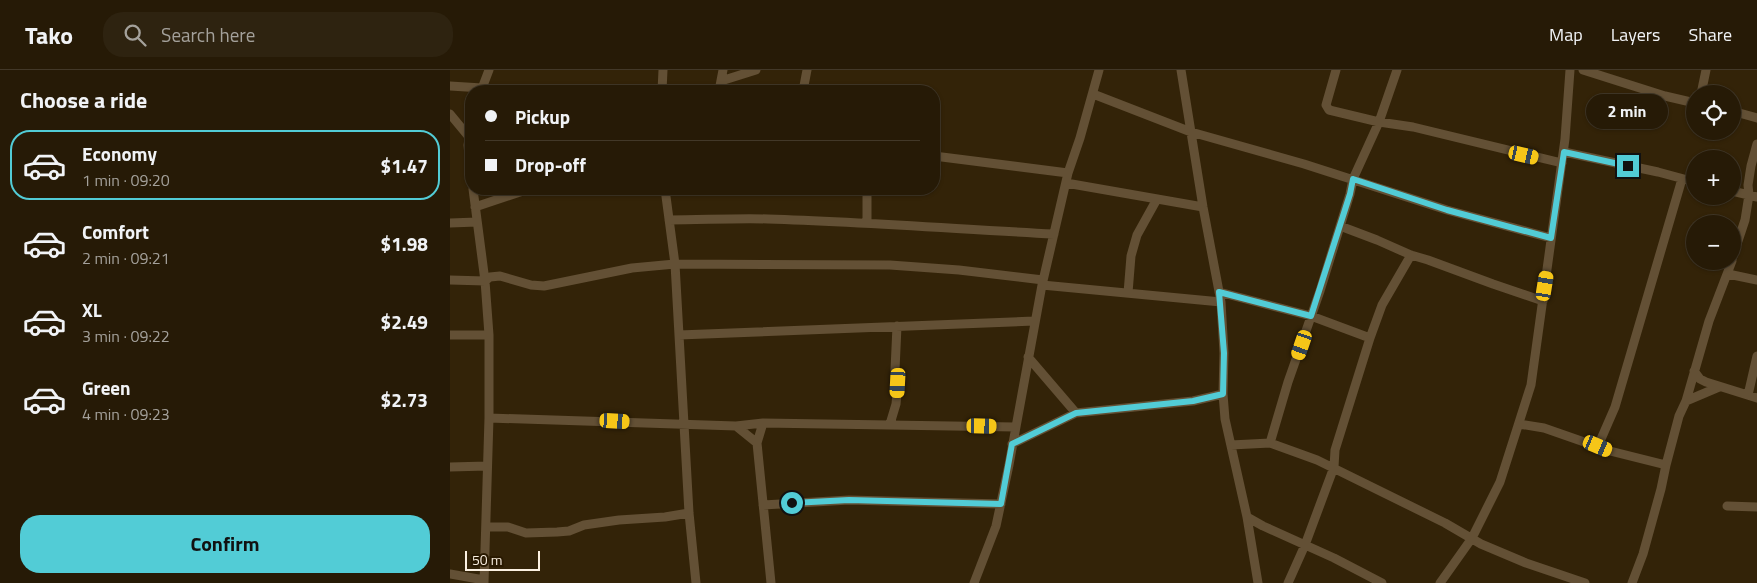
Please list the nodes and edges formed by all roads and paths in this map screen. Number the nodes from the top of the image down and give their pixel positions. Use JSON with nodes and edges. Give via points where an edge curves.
{"nodes":[{"id":1,"x":489,"y":70,"type":"edge"},
{"id":2,"x":663,"y":70,"type":"edge"},
{"id":3,"x":723,"y":70,"type":"edge"},
{"id":4,"x":756,"y":70,"type":"edge"},
{"id":5,"x":807,"y":70,"type":"edge"},
{"id":6,"x":1099,"y":70,"type":"edge"},
{"id":7,"x":1181,"y":70,"type":"edge"},
{"id":8,"x":1336,"y":70,"type":"edge"},
{"id":9,"x":1397,"y":70,"type":"edge"},
{"id":10,"x":1570,"y":70,"type":"edge"},
{"id":11,"x":1583,"y":70,"type":"edge"},
{"id":12,"x":1706,"y":70,"type":"edge"},
{"id":13,"x":722,"y":81,"type":"junction"},
{"id":14,"x":483,"y":85,"type":"edge"},
{"id":15,"x":662,"y":85,"type":"edge"},
{"id":16,"x":721,"y":85,"type":"edge"},
{"id":17,"x":804,"y":85,"type":"edge"},
{"id":18,"x":1703,"y":85,"type":"edge"},
{"id":19,"x":451,"y":87,"type":"edge"},
{"id":20,"x":465,"y":88,"type":"edge"},
{"id":21,"x":1093,"y":94,"type":"junction"},
{"id":22,"x":1686,"y":101,"type":"edge"},
{"id":23,"x":450,"y":114,"type":"edge"},
{"id":24,"x":1741,"y":114,"type":"edge"},
{"id":25,"x":1757,"y":118,"type":"edge"},
{"id":26,"x":1379,"y":122,"type":"junction"},
{"id":27,"x":1191,"y":132,"type":"junction"},
{"id":28,"x":465,"y":133,"type":"edge"},
{"id":29,"x":1757,"y":144,"type":"edge"},
{"id":30,"x":1564,"y":152,"type":"junction"},
{"id":31,"x":940,"y":157,"type":"edge"},
{"id":32,"x":1562,"y":163,"type":"junction"},
{"id":33,"x":1068,"y":173,"type":"junction"},
{"id":34,"x":1353,"y":179,"type":"junction"},
{"id":35,"x":1682,"y":179,"type":"junction"},
{"id":36,"x":1686,"y":180,"type":"edge"},
{"id":37,"x":1066,"y":183,"type":"junction"},
{"id":38,"x":474,"y":195,"type":"edge"},
{"id":39,"x":511,"y":195,"type":"edge"},
{"id":40,"x":666,"y":195,"type":"edge"},
{"id":41,"x":867,"y":195,"type":"edge"},
{"id":42,"x":1753,"y":196,"type":"edge"},
{"id":43,"x":1158,"y":199,"type":"junction"},
{"id":44,"x":475,"y":207,"type":"junction"},
{"id":45,"x":1203,"y":207,"type":"junction"},
{"id":46,"x":669,"y":220,"type":"junction"},
{"id":47,"x":477,"y":222,"type":"junction"},
{"id":48,"x":450,"y":223,"type":"edge"},
{"id":49,"x":867,"y":223,"type":"junction"},
{"id":50,"x":1340,"y":226,"type":"junction"},
{"id":51,"x":1741,"y":232,"type":"edge"},
{"id":52,"x":1054,"y":234,"type":"junction"},
{"id":53,"x":1551,"y":238,"type":"junction"},
{"id":54,"x":1411,"y":255,"type":"junction"},
{"id":55,"x":674,"y":264,"type":"junction"},
{"id":56,"x":1729,"y":270,"type":"edge"},
{"id":57,"x":1728,"y":274,"type":"junction"},
{"id":58,"x":450,"y":280,"type":"edge"},
{"id":59,"x":1757,"y":280,"type":"edge"},
{"id":60,"x":485,"y":281,"type":"junction"},
{"id":61,"x":1042,"y":282,"type":"junction"},
{"id":62,"x":1219,"y":292,"type":"junction"},
{"id":63,"x":1128,"y":293,"type":"junction"},
{"id":64,"x":1543,"y":301,"type":"junction"},
{"id":65,"x":1221,"y":302,"type":"junction"},
{"id":66,"x":1311,"y":316,"type":"junction"},
{"id":67,"x":1034,"y":321,"type":"junction"},
{"id":68,"x":897,"y":326,"type":"junction"},
{"id":69,"x":450,"y":335,"type":"edge"},
{"id":70,"x":488,"y":335,"type":"junction"},
{"id":71,"x":679,"y":335,"type":"junction"},
{"id":72,"x":1370,"y":338,"type":"junction"},
{"id":73,"x":1028,"y":356,"type":"junction"},
{"id":74,"x":1757,"y":356,"type":"edge"},
{"id":75,"x":1694,"y":371,"type":"junction"},
{"id":76,"x":1719,"y":387,"type":"junction"},
{"id":77,"x":1223,"y":394,"type":"junction"},
{"id":78,"x":1752,"y":396,"type":"edge"},
{"id":79,"x":1686,"y":402,"type":"junction"},
{"id":80,"x":1076,"y":413,"type":"junction"},
{"id":81,"x":489,"y":418,"type":"junction"},
{"id":82,"x":763,"y":422,"type":"junction"},
{"id":83,"x":890,"y":424,"type":"junction"},
{"id":84,"x":1519,"y":424,"type":"junction"},
{"id":85,"x":685,"y":425,"type":"junction"},
{"id":86,"x":736,"y":426,"type":"junction"},
{"id":87,"x":1015,"y":427,"type":"junction"},
{"id":88,"x":757,"y":443,"type":"junction"},
{"id":89,"x":1270,"y":443,"type":"junction"},
{"id":90,"x":1012,"y":444,"type":"junction"},
{"id":91,"x":1231,"y":445,"type":"junction"},
{"id":92,"x":1598,"y":446,"type":"junction"},
{"id":93,"x":1666,"y":465,"type":"junction"},
{"id":94,"x":487,"y":466,"type":"junction"},
{"id":95,"x":450,"y":467,"type":"edge"},
{"id":96,"x":1334,"y":467,"type":"junction"},
{"id":97,"x":1001,"y":504,"type":"junction"},
{"id":98,"x":763,"y":505,"type":"junction"},
{"id":99,"x":1727,"y":506,"type":"dead end"},
{"id":100,"x":1757,"y":507,"type":"edge"},
{"id":101,"x":689,"y":513,"type":"junction"},
{"id":102,"x":1247,"y":517,"type":"junction"},
{"id":103,"x":486,"y":527,"type":"junction"},
{"id":104,"x":1472,"y":538,"type":"junction"},
{"id":105,"x":1305,"y":545,"type":"junction"},
{"id":106,"x":450,"y":574,"type":"edge"},
{"id":107,"x":484,"y":581,"type":"edge"},
{"id":108,"x":696,"y":583,"type":"edge"},
{"id":109,"x":771,"y":583,"type":"edge"},
{"id":110,"x":974,"y":583,"type":"edge"},
{"id":111,"x":1258,"y":583,"type":"edge"},
{"id":112,"x":1288,"y":583,"type":"edge"},
{"id":113,"x":1382,"y":583,"type":"edge"},
{"id":114,"x":1440,"y":583,"type":"edge"},
{"id":115,"x":1585,"y":583,"type":"edge"},
{"id":116,"x":1632,"y":583,"type":"edge"}],
"edges":[{"from":1,"to":14,"type":"street"},
{"from":2,"to":15,"type":"street"},
{"from":3,"to":13,"type":"street"},
{"from":4,"to":13,"type":"street"},
{"from":5,"to":17,"type":"street"},
{"from":6,"to":21,"type":"street"},
{"from":7,"to":27,"type":"street"},
{"from":8,"to":26,"type":"street","via":[[1327,108]]},
{"from":9,"to":26,"type":"street"},
{"from":10,"to":30,"type":"street"},
{"from":11,"to":22,"type":"street"},
{"from":12,"to":18,"type":"street"},
{"from":13,"to":16,"type":"street"},
{"from":19,"to":20,"type":"street"},
{"from":21,"to":27,"type":"street"},
{"from":21,"to":33,"type":"street"},
{"from":23,"to":28,"type":"street"},
{"from":24,"to":25,"type":"street"},
{"from":26,"to":32,"type":"street"},
{"from":26,"to":34,"type":"street"},
{"from":27,"to":34,"type":"street"},
{"from":27,"to":45,"type":"street"},
{"from":29,"to":42,"type":"street","via":[[1748,185]]},
{"from":30,"to":32,"type":"street"},
{"from":30,"to":35,"type":"street"},
{"from":31,"to":33,"type":"street"},
{"from":32,"to":53,"type":"street"},
{"from":33,"to":37,"type":"street"},
{"from":34,"to":50,"type":"street"},
{"from":34,"to":53,"type":"street","via":[[1447,210]]},
{"from":35,"to":36,"type":"street"},
{"from":35,"to":92,"type":"street","via":[[1615,407]]},
{"from":37,"to":43,"type":"street"},
{"from":37,"to":52,"type":"street"},
{"from":38,"to":44,"type":"street"},
{"from":39,"to":44,"type":"street"},
{"from":40,"to":46,"type":"street"},
{"from":41,"to":49,"type":"street"},
{"from":42,"to":51,"type":"street"},
{"from":43,"to":45,"type":"street"},
{"from":43,"to":63,"type":"street","via":[[1137,236],[1131,256]]},
{"from":44,"to":47,"type":"street"},
{"from":45,"to":62,"type":"street"},
{"from":46,"to":49,"type":"street"},
{"from":46,"to":55,"type":"street"},
{"from":47,"to":48,"type":"street"},
{"from":47,"to":60,"type":"street"},
{"from":49,"to":52,"type":"street"},
{"from":50,"to":54,"type":"street"},
{"from":50,"to":66,"type":"street"},
{"from":52,"to":61,"type":"street"},
{"from":53,"to":64,"type":"street"},
{"from":54,"to":64,"type":"street"},
{"from":54,"to":72,"type":"street","via":[[1382,305]]},
{"from":55,"to":60,"type":"street","via":[[632,268],[544,286],[500,276]]},
{"from":55,"to":61,"type":"street","via":[[890,265],[959,270]]},
{"from":55,"to":71,"type":"street"},
{"from":56,"to":57,"type":"street"},
{"from":57,"to":59,"type":"street"},
{"from":57,"to":75,"type":"street"},
{"from":58,"to":60,"type":"street"},
{"from":60,"to":70,"type":"street"},
{"from":61,"to":63,"type":"street"},
{"from":61,"to":67,"type":"street"},
{"from":62,"to":65,"type":"street"},
{"from":62,"to":66,"type":"street"},
{"from":63,"to":65,"type":"street"},
{"from":64,"to":84,"type":"street","via":[[1531,385]]},
{"from":65,"to":77,"type":"street"},
{"from":66,"to":72,"type":"street"},
{"from":66,"to":89,"type":"street"},
{"from":67,"to":68,"type":"street"},
{"from":67,"to":73,"type":"street"},
{"from":68,"to":71,"type":"street"},
{"from":68,"to":83,"type":"street","via":[[895,370],[898,383]]},
{"from":69,"to":70,"type":"street"},
{"from":70,"to":81,"type":"street"},
{"from":71,"to":85,"type":"street"},
{"from":72,"to":96,"type":"street","via":[[1335,450]]},
{"from":73,"to":80,"type":"street"},
{"from":73,"to":87,"type":"street"},
{"from":74,"to":78,"type":"street"},
{"from":75,"to":76,"type":"street","via":[[1700,380]]},
{"from":75,"to":79,"type":"street"},
{"from":76,"to":78,"type":"street"},
{"from":76,"to":79,"type":"street"},
{"from":77,"to":80,"type":"street","via":[[1193,401]]},
{"from":77,"to":91,"type":"street"},
{"from":79,"to":93,"type":"street"},
{"from":80,"to":90,"type":"street"},
{"from":81,"to":85,"type":"street"},
{"from":81,"to":94,"type":"street"},
{"from":82,"to":83,"type":"street"},
{"from":82,"to":86,"type":"street"},
{"from":82,"to":88,"type":"street"},
{"from":83,"to":87,"type":"street"},
{"from":84,"to":92,"type":"street","via":[[1544,428]]},
{"from":84,"to":104,"type":"street","via":[[1500,482]]},
{"from":85,"to":86,"type":"street"},
{"from":85,"to":101,"type":"street"},
{"from":86,"to":88,"type":"street"},
{"from":87,"to":90,"type":"street"},
{"from":88,"to":98,"type":"street"},
{"from":89,"to":91,"type":"street"},
{"from":89,"to":96,"type":"street"},
{"from":90,"to":97,"type":"street"},
{"from":91,"to":102,"type":"street"},
{"from":92,"to":93,"type":"street"},
{"from":93,"to":116,"type":"street"},
{"from":94,"to":95,"type":"street"},
{"from":94,"to":103,"type":"street"},
{"from":96,"to":104,"type":"street"},
{"from":96,"to":105,"type":"street"},
{"from":97,"to":98,"type":"street","via":[[849,500]]},
{"from":97,"to":110,"type":"street","via":[[991,541]]},
{"from":98,"to":109,"type":"street"},
{"from":99,"to":100,"type":"street"},
{"from":101,"to":103,"type":"street","via":[[584,524],[557,532],[526,533],[508,527]]},
{"from":101,"to":108,"type":"street"},
{"from":102,"to":105,"type":"street"},
{"from":102,"to":111,"type":"street"},
{"from":103,"to":107,"type":"street"},
{"from":104,"to":114,"type":"street"},
{"from":104,"to":115,"type":"street","via":[[1504,554]]},
{"from":105,"to":112,"type":"street"},
{"from":105,"to":113,"type":"street"},
{"from":106,"to":107,"type":"street"}]}
